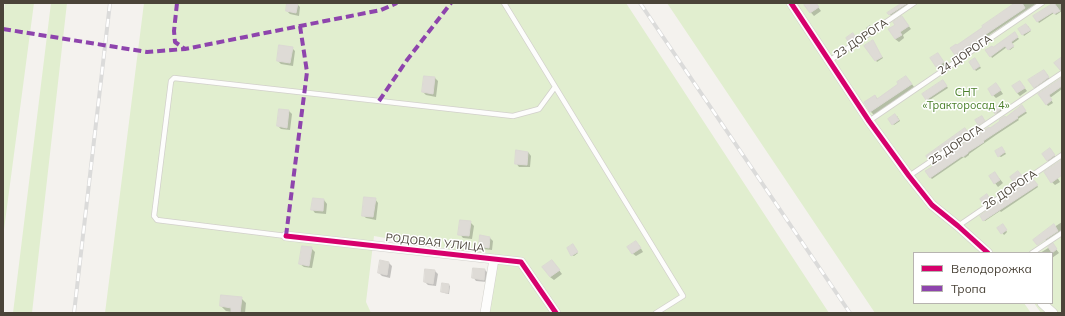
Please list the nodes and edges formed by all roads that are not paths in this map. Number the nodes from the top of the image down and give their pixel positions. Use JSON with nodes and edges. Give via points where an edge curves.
{"nodes":[{"id":1,"x":504,"y":3,"type":"edge"},
{"id":2,"x":914,"y":3,"type":"edge"},
{"id":3,"x":1042,"y":3,"type":"edge"},
{"id":4,"x":795,"y":4,"type":"edge"},
{"id":5,"x":828,"y":61,"type":"junction"},
{"id":6,"x":1062,"y":73,"type":"edge"},
{"id":7,"x":555,"y":87,"type":"junction"},
{"id":8,"x":869,"y":121,"type":"junction"},
{"id":9,"x":1062,"y":155,"type":"edge"},
{"id":10,"x":909,"y":176,"type":"junction"},
{"id":11,"x":958,"y":226,"type":"junction"},
{"id":12,"x":1062,"y":233,"type":"edge"},
{"id":13,"x":286,"y":236,"type":"joint"},
{"id":14,"x":987,"y":252,"type":"edge"},
{"id":15,"x":1034,"y":252,"type":"edge"},
{"id":16,"x":494,"y":259,"type":"junction"},
{"id":17,"x":1043,"y":304,"type":"edge"},
{"id":18,"x":485,"y":313,"type":"edge"},
{"id":19,"x":556,"y":313,"type":"edge"},
{"id":20,"x":656,"y":313,"type":"edge"},
{"id":21,"x":1053,"y":313,"type":"edge"}],
"edges":[{"from":1,"to":7,"type":"lane"},
{"from":2,"to":5,"type":"lane","name":"23 ДОРОГА"},
{"from":3,"to":8,"type":"lane","name":"24 ДОРОГА"},
{"from":4,"to":5,"type":"street"},
{"from":5,"to":8,"type":"street"},
{"from":6,"to":10,"type":"lane","name":"25 ДОРОГА"},
{"from":7,"to":13,"type":"lane","via":[[539,109],[513,116],[174,78],[171,81],[154,216],[157,220]]},
{"from":7,"to":20,"type":"lane","via":[[683,296]]},
{"from":8,"to":10,"type":"street"},
{"from":9,"to":11,"type":"lane","name":"26 ДОРОГА"},
{"from":10,"to":11,"type":"street","via":[[932,204]]},
{"from":11,"to":14,"type":"street"},
{"from":12,"to":15,"type":"lane"},
{"from":13,"to":16,"type":"street","name":"РОДОВАЯ УЛИЦА"},
{"from":16,"to":18,"type":"street"},
{"from":16,"to":19,"type":"street","name":"РОДОВАЯ УЛИЦА","via":[[521,262]]},
{"from":17,"to":21,"type":"street"}]}
